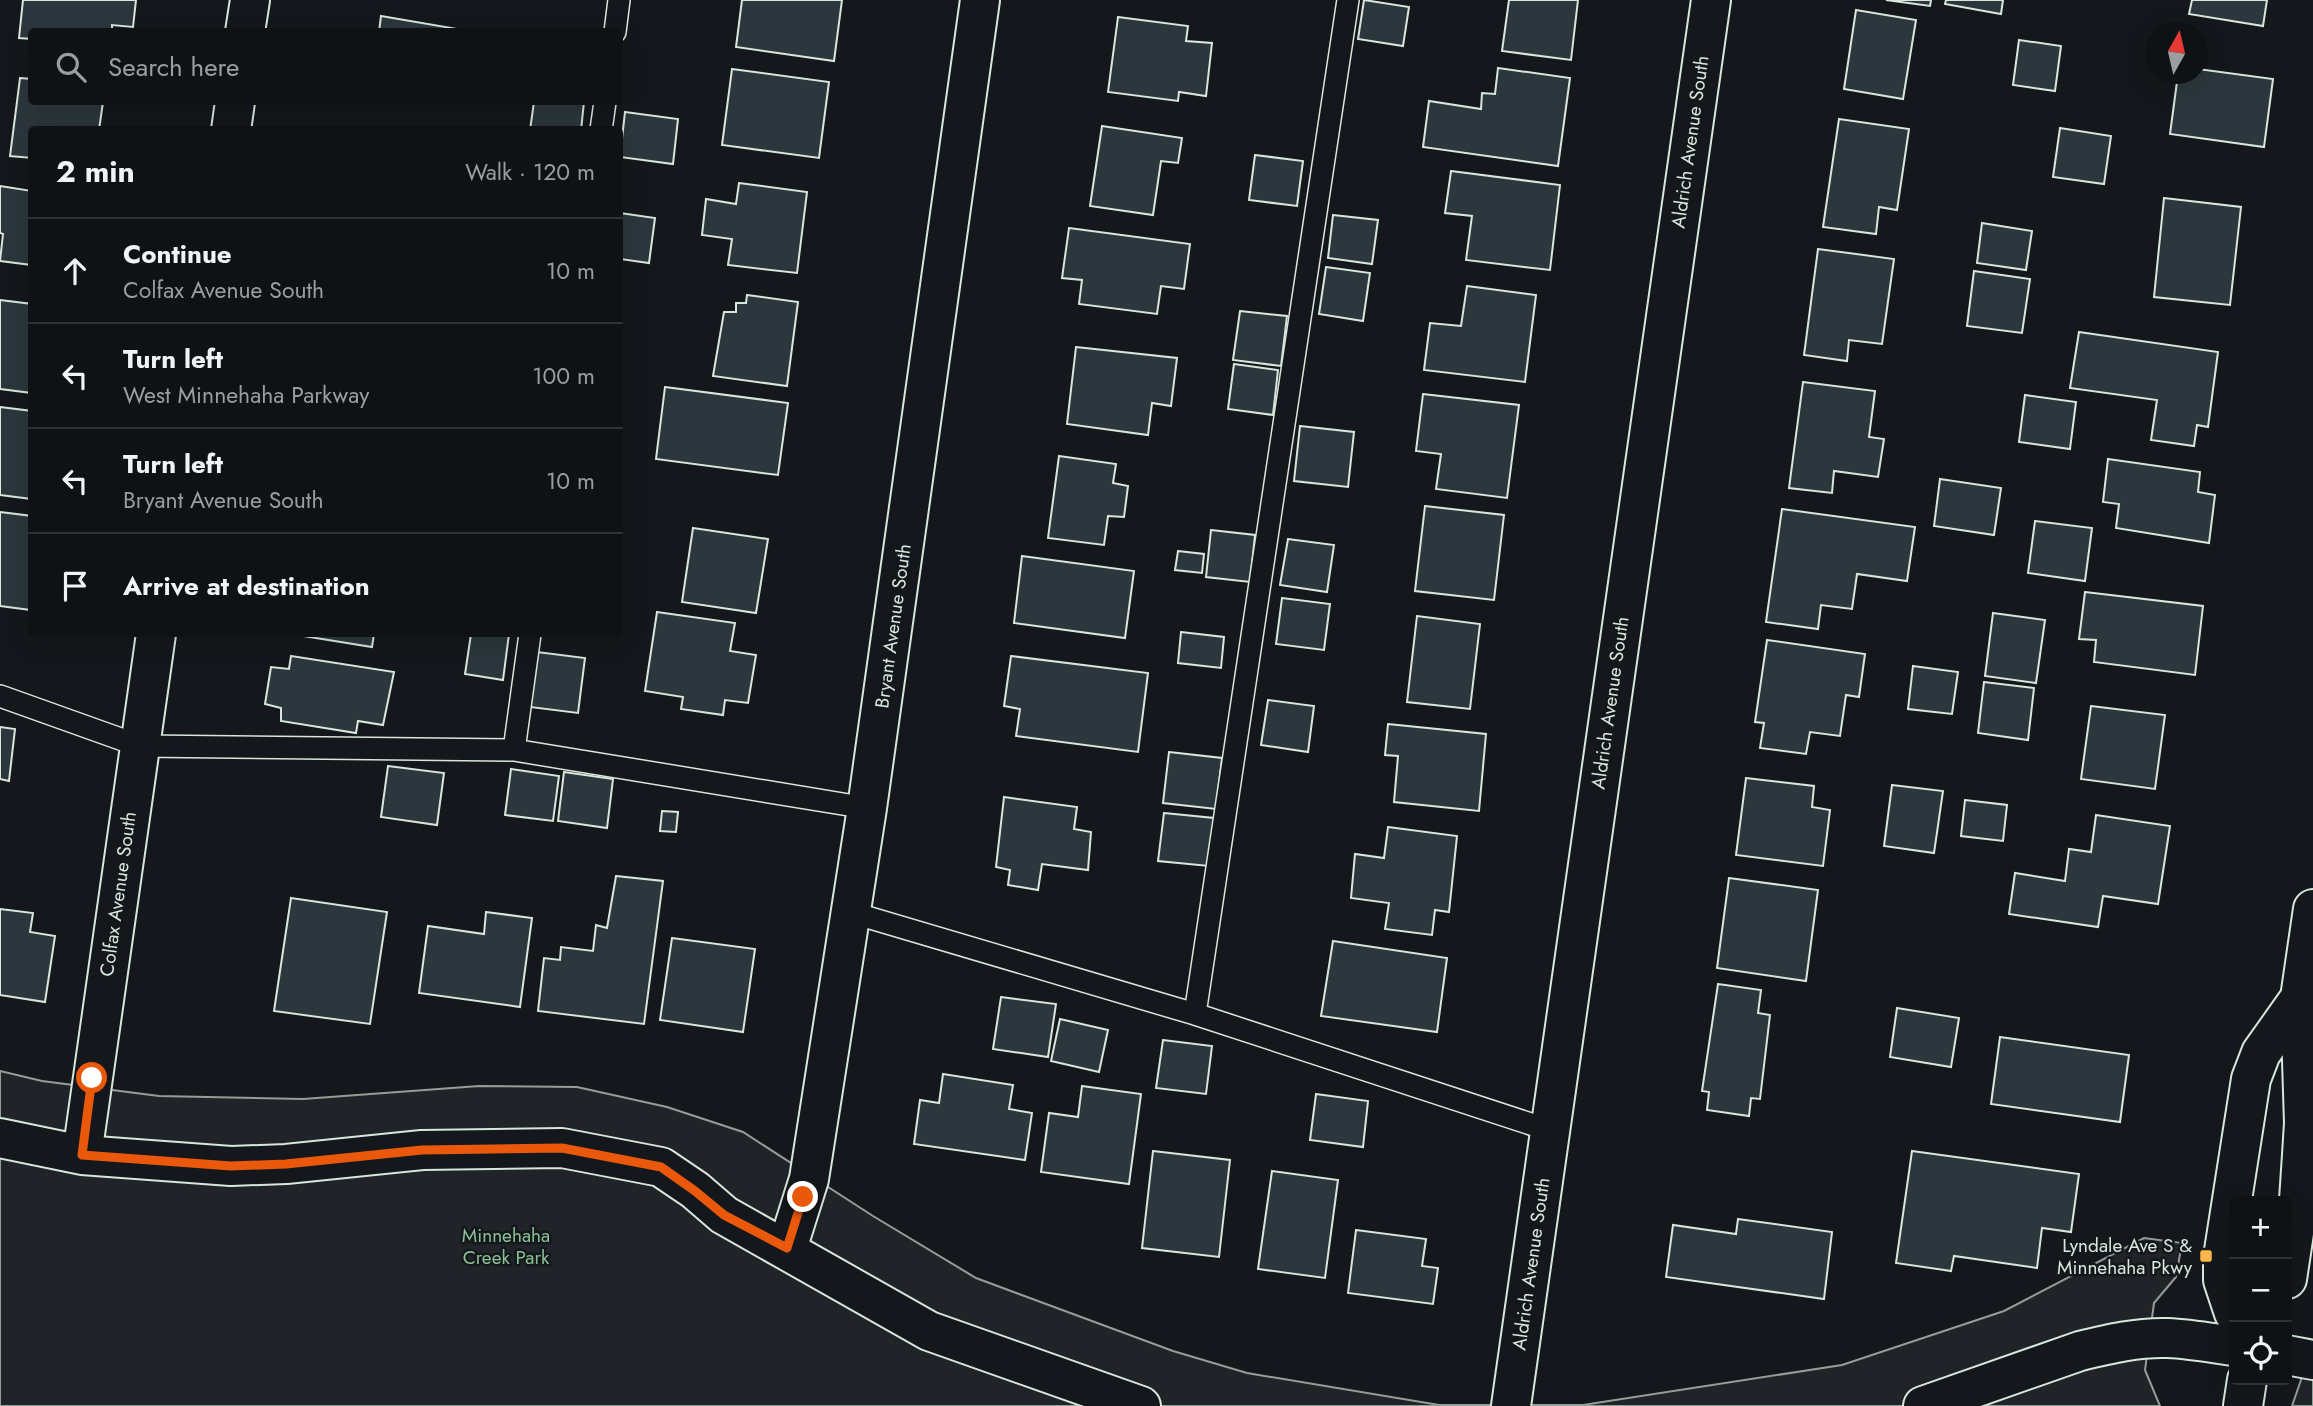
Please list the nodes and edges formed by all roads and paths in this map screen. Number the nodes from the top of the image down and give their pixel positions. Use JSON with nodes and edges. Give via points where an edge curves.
{"nodes":[{"id":1,"x":250,"y":0,"type":"edge"},
{"id":2,"x":619,"y":0,"type":"edge"},
{"id":3,"x":980,"y":0,"type":"edge"},
{"id":4,"x":1348,"y":0,"type":"edge"},
{"id":5,"x":1711,"y":0,"type":"edge"},
{"id":6,"x":246,"y":28,"type":"edge"},
{"id":7,"x":616,"y":28,"type":"edge"},
{"id":8,"x":234,"y":105,"type":"edge"},
{"id":9,"x":605,"y":105,"type":"edge"},
{"id":10,"x":231,"y":126,"type":"edge"},
{"id":11,"x":602,"y":126,"type":"edge"},
{"id":12,"x":156,"y":637,"type":"edge"},
{"id":13,"x":530,"y":637,"type":"edge"},
{"id":14,"x":0,"y":696,"type":"edge"},
{"id":15,"x":140,"y":747,"type":"junction"},
{"id":16,"x":514,"y":750,"type":"junction"},
{"id":17,"x":867,"y":808,"type":"junction"},
{"id":18,"x":850,"y":912,"type":"junction"},
{"id":19,"x":2312,"y":922,"type":"edge"},
{"id":20,"x":2300,"y":998,"type":"junction"},
{"id":21,"x":1195,"y":1014,"type":"junction"},
{"id":22,"x":1549,"y":1130,"type":"junction"},
{"id":23,"x":0,"y":1138,"type":"edge"},
{"id":24,"x":82,"y":1155,"type":"junction"},
{"id":25,"x":787,"y":1248,"type":"junction"},
{"id":26,"x":2290,"y":1259,"type":"edge"},
{"id":27,"x":2229,"y":1298,"type":"edge"},
{"id":28,"x":2229,"y":1345,"type":"edge"},
{"id":29,"x":2292,"y":1356,"type":"edge"},
{"id":30,"x":2313,"y":1360,"type":"edge"},
{"id":31,"x":2246,"y":1385,"type":"edge"},
{"id":32,"x":1141,"y":1406,"type":"edge"},
{"id":33,"x":1511,"y":1406,"type":"edge"},
{"id":34,"x":1923,"y":1406,"type":"edge"},
{"id":35,"x":2243,"y":1406,"type":"edge"}],
"edges":[{"from":1,"to":6,"type":"street"},
{"from":2,"to":7,"type":"lane"},
{"from":3,"to":17,"type":"street","name":"Bryant Avenue South"},
{"from":4,"to":21,"type":"lane"},
{"from":5,"to":22,"type":"street","name":"Aldrich Avenue South"},
{"from":8,"to":10,"type":"street"},
{"from":9,"to":11,"type":"lane"},
{"from":12,"to":15,"type":"street","name":"Colfax Avenue South"},
{"from":13,"to":16,"type":"lane"},
{"from":14,"to":15,"type":"lane"},
{"from":15,"to":16,"type":"lane"},
{"from":15,"to":24,"type":"street","name":"Colfax Avenue South"},
{"from":16,"to":17,"type":"lane"},
{"from":17,"to":18,"type":"street","name":"Bryant Avenue South"},
{"from":18,"to":21,"type":"lane"},
{"from":18,"to":25,"type":"street","name":"Bryant Avenue South","via":[[809,1179]]},
{"from":19,"to":20,"type":"street"},
{"from":20,"to":26,"type":"street","via":[[2304,1123]]},
{"from":20,"to":27,"type":"street","via":[[2261,1053],[2247,1095],[2223,1257]]},
{"from":21,"to":22,"type":"lane"},
{"from":22,"to":33,"type":"street","name":"Aldrich Avenue South"},
{"from":23,"to":24,"type":"street"},
{"from":24,"to":25,"type":"street","via":[[231,1166],[422,1150],[562,1148],[661,1167],[724,1215]]},
{"from":25,"to":32,"type":"street","via":[[929,1331]]},
{"from":28,"to":34,"type":"street","via":[[2167,1338],[2106,1344]]},
{"from":29,"to":30,"type":"street"},
{"from":31,"to":35,"type":"street"}]}
